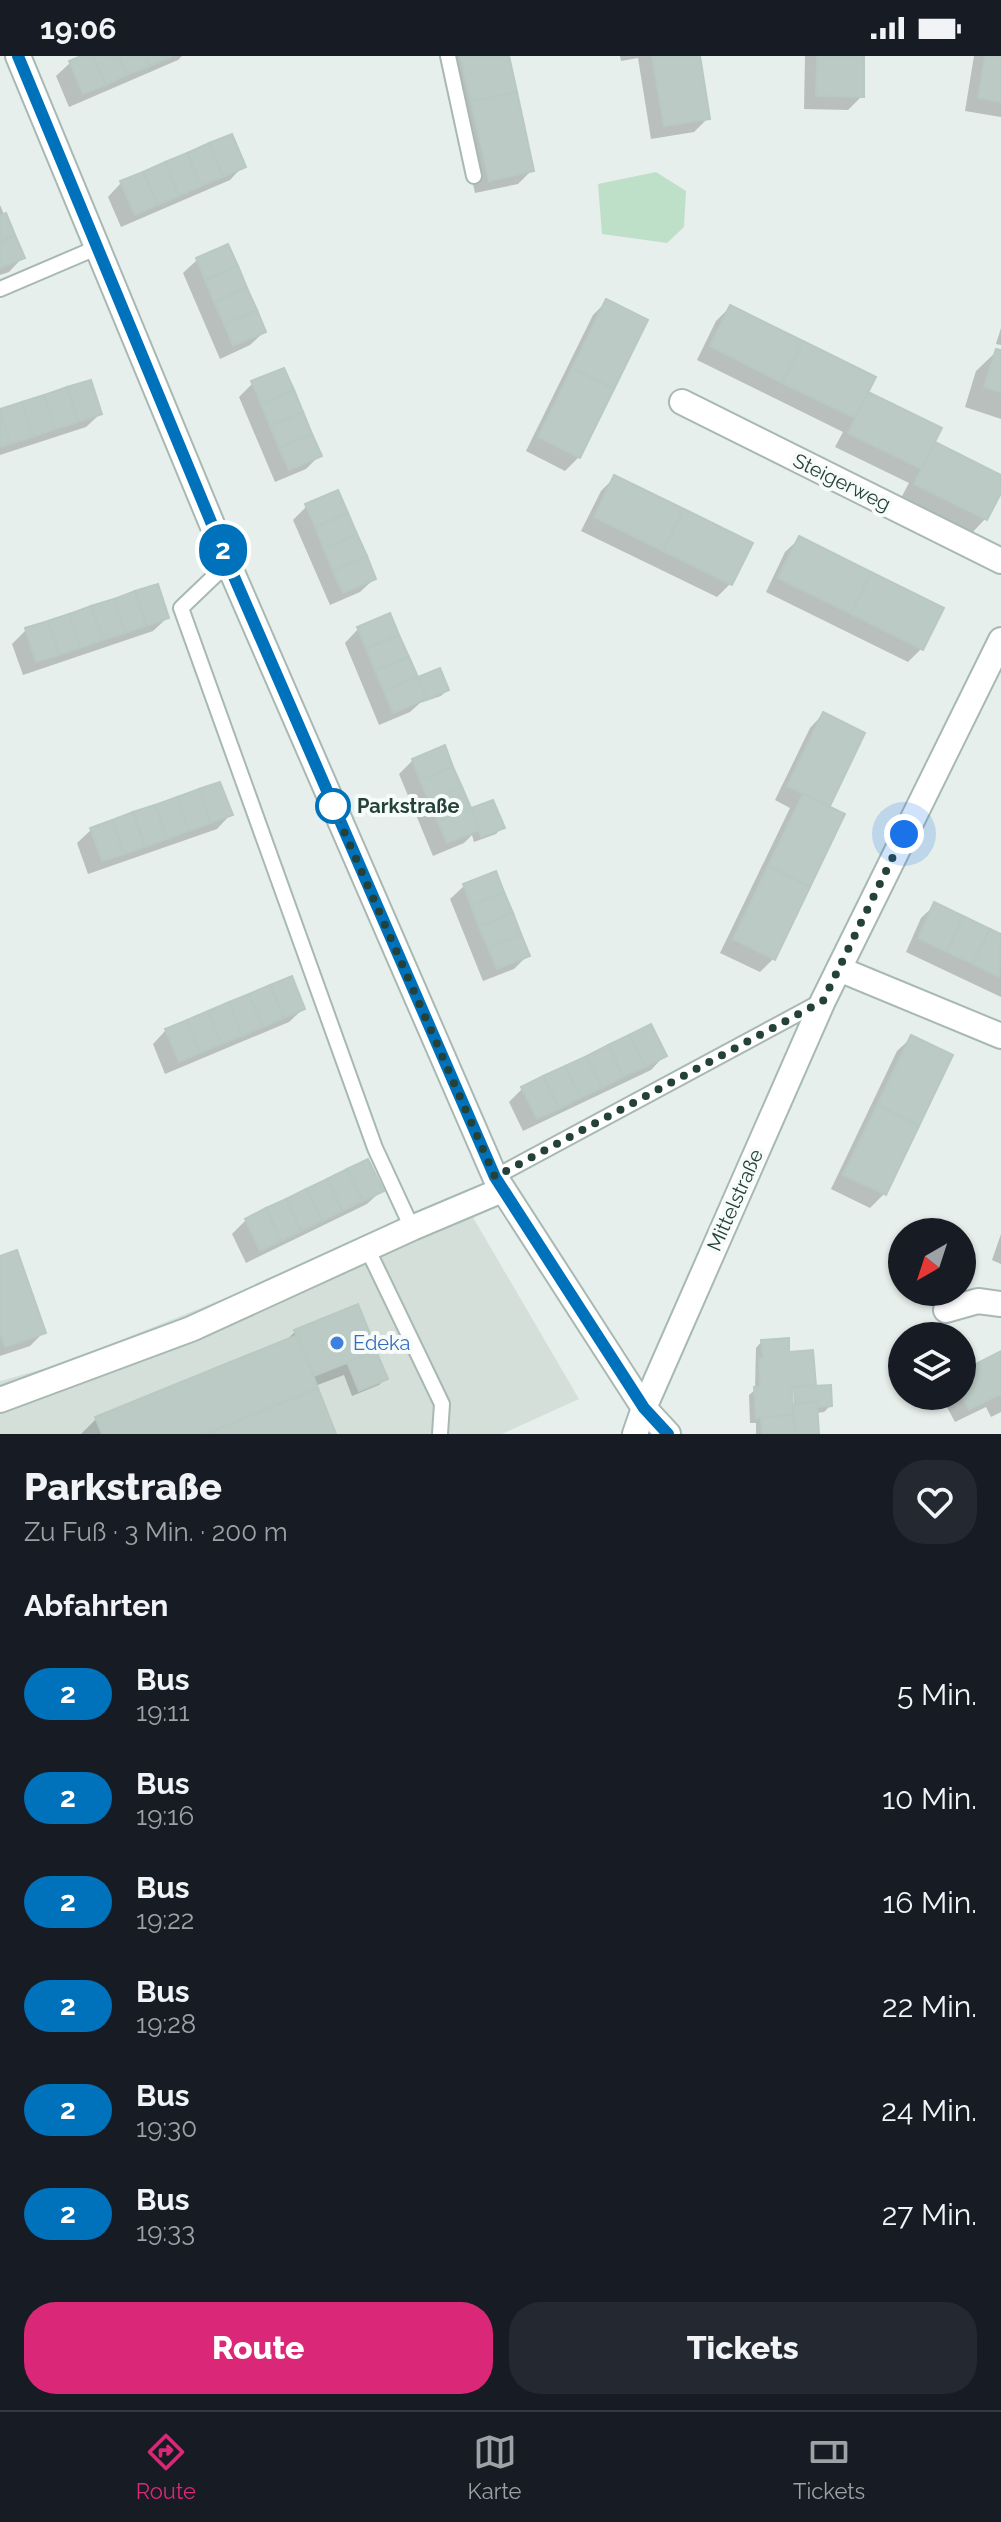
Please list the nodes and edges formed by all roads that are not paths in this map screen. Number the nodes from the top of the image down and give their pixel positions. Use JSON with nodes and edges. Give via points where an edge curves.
{"nodes":[{"id":1,"x":18,"y":56,"type":"edge"},
{"id":2,"x":448,"y":56,"type":"edge"},
{"id":3,"x":474,"y":176,"type":"dead end"},
{"id":4,"x":96,"y":248,"type":"junction"},
{"id":5,"x":0,"y":289,"type":"edge"},
{"id":6,"x":682,"y":402,"type":"dead end"},
{"id":7,"x":1001,"y":561,"type":"edge"},
{"id":8,"x":228,"y":563,"type":"junction"},
{"id":9,"x":1001,"y":640,"type":"edge"},
{"id":10,"x":839,"y":969,"type":"junction"},
{"id":11,"x":823,"y":1001,"type":"junction"},
{"id":12,"x":1001,"y":1036,"type":"edge"},
{"id":13,"x":498,"y":1184,"type":"junction"},
{"id":14,"x":412,"y":1228,"type":"junction"},
{"id":15,"x":367,"y":1248,"type":"junction"},
{"id":16,"x":1001,"y":1304,"type":"edge"},
{"id":17,"x":946,"y":1310,"type":"dead end"},
{"id":18,"x":0,"y":1400,"type":"edge"},
{"id":19,"x":644,"y":1408,"type":"junction"},
{"id":20,"x":440,"y":1434,"type":"edge"},
{"id":21,"x":635,"y":1434,"type":"edge"},
{"id":22,"x":668,"y":1434,"type":"edge"}],
"edges":[{"from":1,"to":4,"type":"street"},
{"from":2,"to":3,"type":"lane"},
{"from":4,"to":5,"type":"lane"},
{"from":4,"to":8,"type":"street"},
{"from":6,"to":7,"type":"street","name":"Steigerweg"},
{"from":8,"to":13,"type":"street"},
{"from":8,"to":14,"type":"lane","via":[[181,608],[375,1148]]},
{"from":9,"to":10,"type":"street","name":"Mittelstraße"},
{"from":10,"to":11,"type":"street","name":"Mittelstraße"},
{"from":10,"to":12,"type":"street"},
{"from":11,"to":13,"type":"lane"},
{"from":11,"to":19,"type":"street","name":"Mittelstraße"},
{"from":13,"to":14,"type":"street"},
{"from":13,"to":19,"type":"street"},
{"from":14,"to":15,"type":"street"},
{"from":15,"to":18,"type":"street","via":[[191,1329]]},
{"from":15,"to":20,"type":"lane","via":[[442,1404]]},
{"from":16,"to":17,"type":"street","via":[[978,1301]]},
{"from":19,"to":21,"type":"street","name":"Mittelstraße"},
{"from":19,"to":22,"type":"street"}]}
